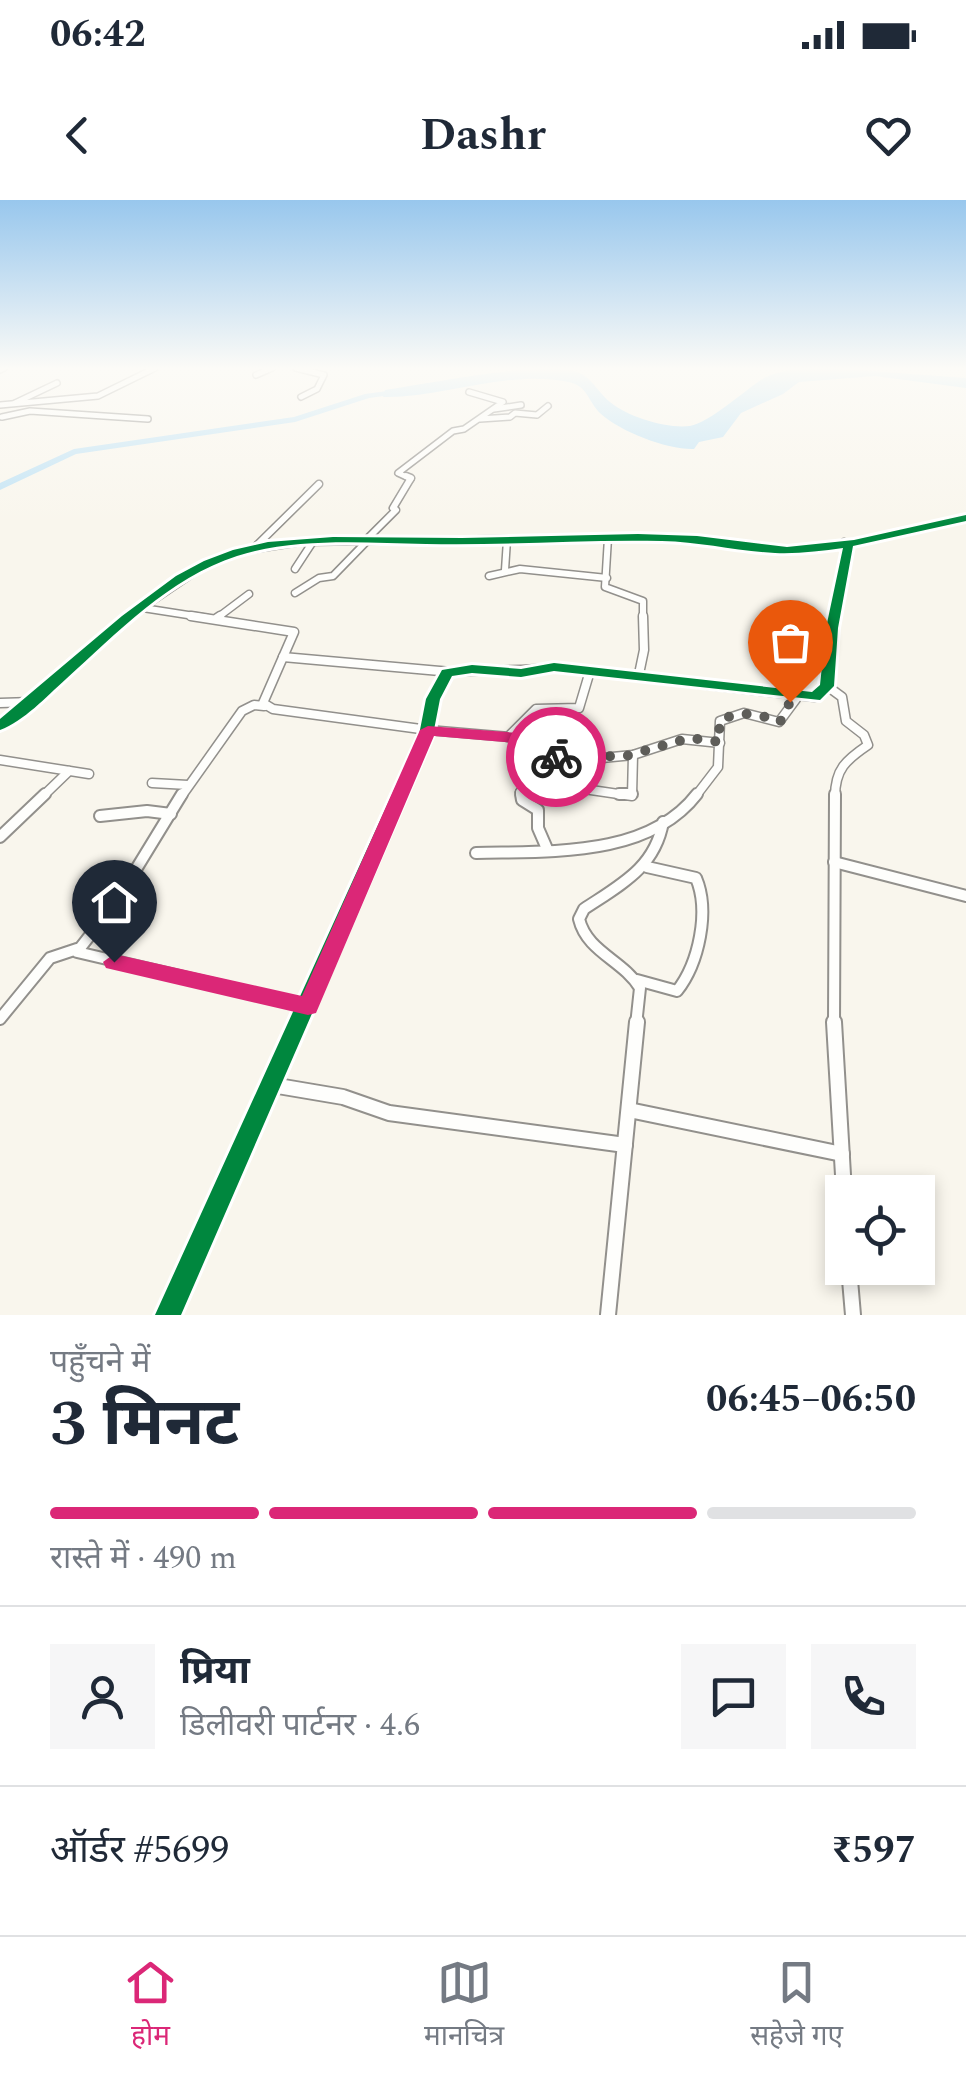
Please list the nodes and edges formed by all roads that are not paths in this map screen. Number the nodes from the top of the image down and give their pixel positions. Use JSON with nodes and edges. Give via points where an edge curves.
{"nodes":[{"id":1,"x":478,"y":420,"type":"edge"},
{"id":2,"x":319,"y":484,"type":"dead end"},
{"id":3,"x":966,"y":518,"type":"edge"},
{"id":4,"x":369,"y":539,"type":"junction"},
{"id":5,"x":608,"y":539,"type":"junction"},
{"id":6,"x":507,"y":541,"type":"junction"},
{"id":7,"x":311,"y":544,"type":"junction"},
{"id":8,"x":846,"y":544,"type":"junction"},
{"id":9,"x":253,"y":548,"type":"junction"},
{"id":10,"x":295,"y":569,"type":"dead end"},
{"id":11,"x":505,"y":570,"type":"junction"},
{"id":12,"x":489,"y":576,"type":"dead end"},
{"id":13,"x":607,"y":578,"type":"junction"},
{"id":14,"x":249,"y":594,"type":"dead end"},
{"id":15,"x":295,"y":594,"type":"dead end"},
{"id":16,"x":147,"y":609,"type":"junction"},
{"id":17,"x":216,"y":618,"type":"junction"},
{"id":18,"x":283,"y":657,"type":"junction"},
{"id":19,"x":590,"y":671,"type":"junction"},
{"id":20,"x":450,"y":672,"type":"junction"},
{"id":21,"x":639,"y":674,"type":"junction"},
{"id":22,"x":826,"y":686,"type":"junction"},
{"id":23,"x":799,"y":698,"type":"junction"},
{"id":24,"x":35,"y":701,"type":"junction"},
{"id":25,"x":0,"y":704,"type":"edge"},
{"id":26,"x":264,"y":706,"type":"junction"},
{"id":27,"x":0,"y":726,"type":"edge"},
{"id":28,"x":428,"y":730,"type":"junction"},
{"id":29,"x":508,"y":737,"type":"junction"},
{"id":30,"x":720,"y":742,"type":"junction"},
{"id":31,"x":633,"y":754,"type":"junction"},
{"id":32,"x":0,"y":760,"type":"edge"},
{"id":33,"x":69,"y":771,"type":"junction"},
{"id":34,"x":89,"y":774,"type":"dead end"},
{"id":35,"x":152,"y":782,"type":"dead end"},
{"id":36,"x":188,"y":785,"type":"junction"},
{"id":37,"x":171,"y":814,"type":"junction"},
{"id":38,"x":100,"y":816,"type":"dead end"},
{"id":39,"x":663,"y":822,"type":"junction"},
{"id":40,"x":0,"y":837,"type":"edge"},
{"id":41,"x":548,"y":850,"type":"junction"},
{"id":42,"x":476,"y":854,"type":"dead end"},
{"id":43,"x":834,"y":862,"type":"junction"},
{"id":44,"x":647,"y":867,"type":"junction"},
{"id":45,"x":966,"y":896,"type":"edge"},
{"id":46,"x":77,"y":950,"type":"junction"},
{"id":47,"x":638,"y":980,"type":"junction"},
{"id":48,"x":308,"y":1006,"type":"junction"},
{"id":49,"x":0,"y":1019,"type":"edge"},
{"id":50,"x":272,"y":1086,"type":"junction"},
{"id":51,"x":629,"y":1110,"type":"junction"},
{"id":52,"x":625,"y":1146,"type":"junction"},
{"id":53,"x":842,"y":1154,"type":"junction"},
{"id":54,"x":843,"y":1175,"type":"edge"},
{"id":55,"x":851,"y":1285,"type":"edge"},
{"id":56,"x":168,"y":1315,"type":"edge"},
{"id":57,"x":608,"y":1315,"type":"edge"},
{"id":58,"x":853,"y":1315,"type":"edge"}],
"edges":[{"from":1,"to":4,"type":"street","via":[[398,473],[411,478],[394,514]]},
{"from":2,"to":9,"type":"street"},
{"from":3,"to":8,"type":"street"},
{"from":4,"to":6,"type":"street"},
{"from":4,"to":7,"type":"street"},
{"from":4,"to":15,"type":"street","via":[[334,576]]},
{"from":5,"to":6,"type":"street"},
{"from":5,"to":8,"type":"street","via":[[698,539],[782,550]]},
{"from":5,"to":13,"type":"street"},
{"from":6,"to":11,"type":"street"},
{"from":7,"to":9,"type":"street"},
{"from":7,"to":10,"type":"street"},
{"from":8,"to":22,"type":"street"},
{"from":9,"to":16,"type":"street","via":[[202,566]]},
{"from":11,"to":12,"type":"street"},
{"from":11,"to":13,"type":"street"},
{"from":13,"to":21,"type":"street","via":[[608,590],[643,600]]},
{"from":14,"to":17,"type":"street"},
{"from":16,"to":17,"type":"street"},
{"from":16,"to":24,"type":"street","via":[[78,657]]},
{"from":17,"to":18,"type":"street","via":[[292,630]]},
{"from":18,"to":20,"type":"street"},
{"from":18,"to":26,"type":"street"},
{"from":19,"to":20,"type":"street","via":[[549,666],[520,673]]},
{"from":19,"to":21,"type":"street"},
{"from":19,"to":29,"type":"street","via":[[579,708],[536,708]]},
{"from":20,"to":28,"type":"street","via":[[433,699]]},
{"from":21,"to":23,"type":"street"},
{"from":22,"to":23,"type":"street","via":[[820,695]]},
{"from":22,"to":43,"type":"street","via":[[842,697],[846,721],[868,745],[836,772]]},
{"from":23,"to":30,"type":"street","via":[[780,722],[744,713],[723,718]]},
{"from":24,"to":25,"type":"street"},
{"from":24,"to":27,"type":"street"},
{"from":26,"to":28,"type":"street"},
{"from":26,"to":36,"type":"street","via":[[242,711]]},
{"from":28,"to":29,"type":"street"},
{"from":28,"to":48,"type":"street"},
{"from":29,"to":31,"type":"street","via":[[536,741],[541,753],[552,756]]},
{"from":30,"to":31,"type":"street","via":[[682,739]]},
{"from":30,"to":39,"type":"street","via":[[718,767],[694,799]]},
{"from":31,"to":41,"type":"street","via":[[632,796],[543,782],[520,792],[538,810]]},
{"from":32,"to":33,"type":"street"},
{"from":33,"to":34,"type":"street"},
{"from":33,"to":40,"type":"street"},
{"from":35,"to":36,"type":"street"},
{"from":36,"to":37,"type":"street"},
{"from":37,"to":38,"type":"street"},
{"from":37,"to":46,"type":"street"},
{"from":39,"to":41,"type":"street","via":[[610,846]]},
{"from":39,"to":44,"type":"street"},
{"from":41,"to":42,"type":"street"},
{"from":43,"to":45,"type":"street"},
{"from":43,"to":53,"type":"street","via":[[834,1071]]},
{"from":44,"to":47,"type":"street","via":[[578,919],[585,938]]},
{"from":44,"to":47,"type":"street","via":[[696,878],[702,918],[682,988]]},
{"from":46,"to":48,"type":"street"},
{"from":46,"to":49,"type":"street","via":[[50,958]]},
{"from":47,"to":51,"type":"street"},
{"from":48,"to":50,"type":"street"},
{"from":50,"to":52,"type":"street","via":[[389,1114]]},
{"from":50,"to":56,"type":"street"},
{"from":51,"to":52,"type":"street"},
{"from":51,"to":53,"type":"street"},
{"from":52,"to":57,"type":"street"},
{"from":53,"to":54,"type":"street"},
{"from":55,"to":58,"type":"street"}]}
